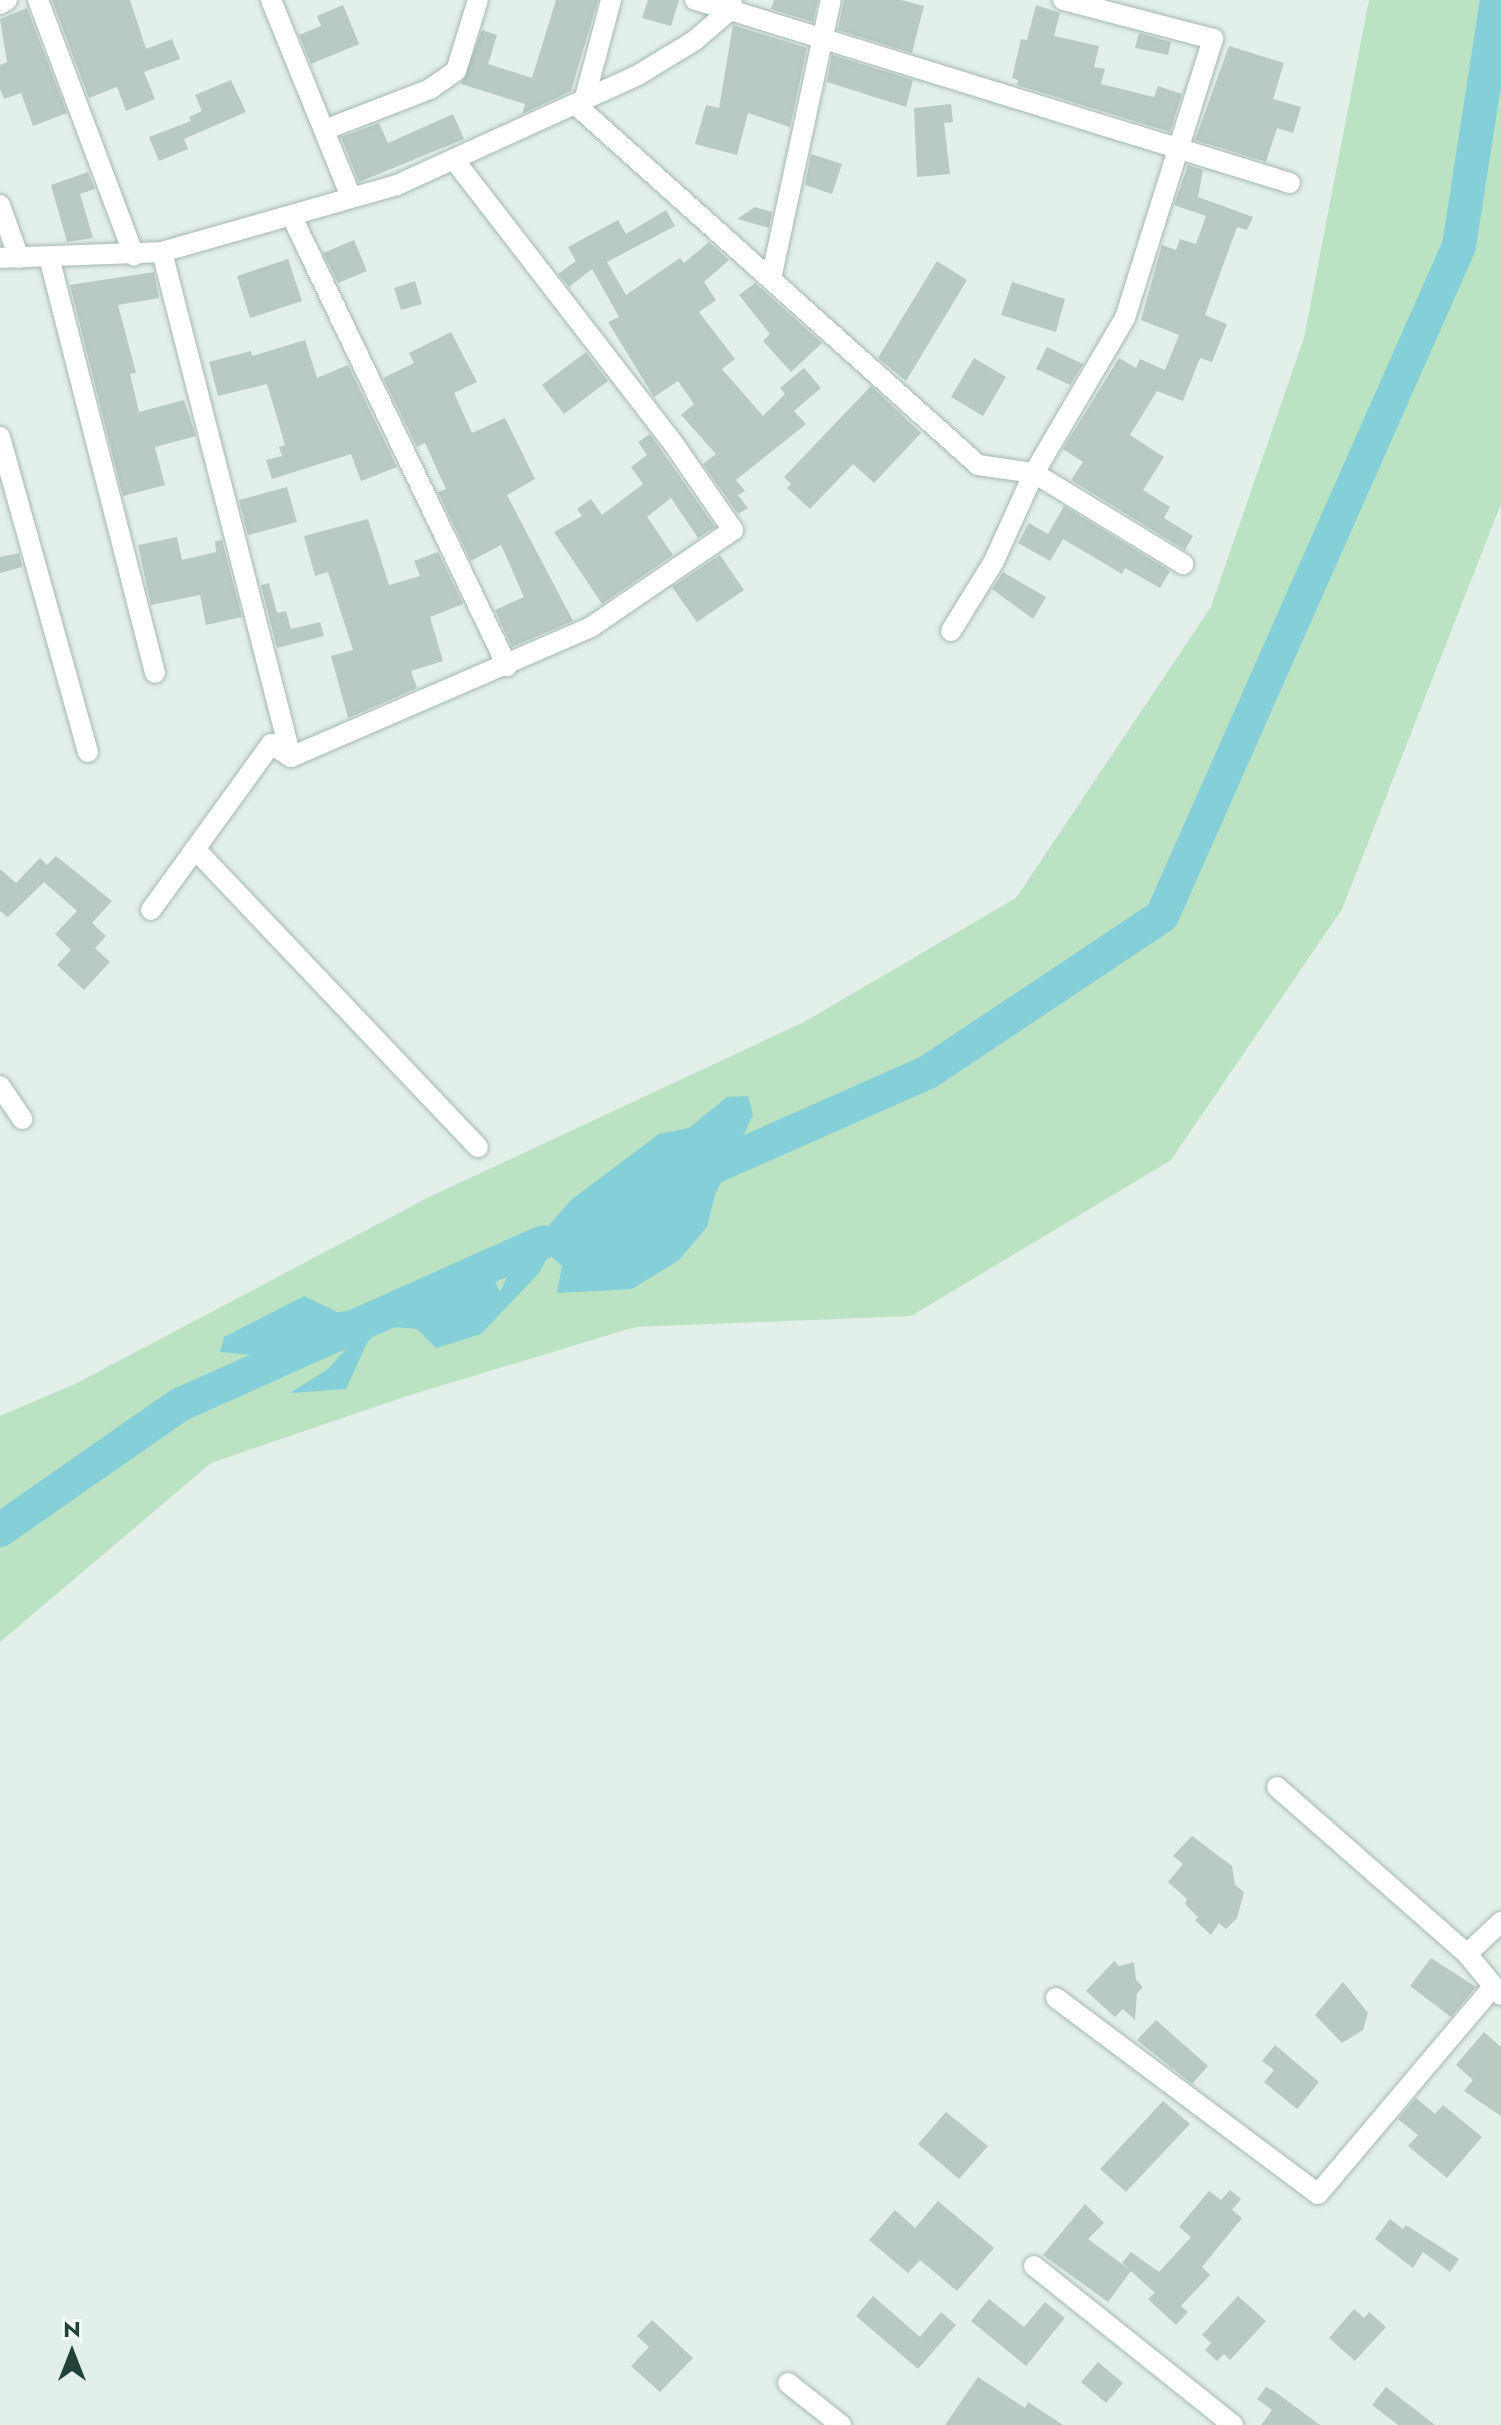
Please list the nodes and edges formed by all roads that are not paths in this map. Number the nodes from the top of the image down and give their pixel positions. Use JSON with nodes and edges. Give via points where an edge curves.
{"nodes":[{"id":1,"x":7,"y":0,"type":"edge"},
{"id":2,"x":38,"y":0,"type":"edge"},
{"id":3,"x":271,"y":0,"type":"edge"},
{"id":4,"x":478,"y":0,"type":"edge"},
{"id":5,"x":611,"y":0,"type":"edge"},
{"id":6,"x":695,"y":0,"type":"edge"},
{"id":7,"x":831,"y":0,"type":"edge"},
{"id":8,"x":1063,"y":0,"type":"edge"},
{"id":9,"x":0,"y":4,"type":"edge"},
{"id":10,"x":731,"y":5,"type":"edge"},
{"id":11,"x":822,"y":38,"type":"junction"},
{"id":12,"x":580,"y":102,"type":"junction"},
{"id":13,"x":324,"y":130,"type":"junction"},
{"id":14,"x":1181,"y":150,"type":"junction"},
{"id":15,"x":454,"y":160,"type":"junction"},
{"id":16,"x":1290,"y":183,"type":"dead end"},
{"id":17,"x":351,"y":197,"type":"junction"},
{"id":18,"x":0,"y":205,"type":"edge"},
{"id":19,"x":292,"y":217,"type":"junction"},
{"id":20,"x":162,"y":252,"type":"junction"},
{"id":21,"x":134,"y":256,"type":"junction"},
{"id":22,"x":49,"y":257,"type":"junction"},
{"id":23,"x":10,"y":258,"type":"edge"},
{"id":24,"x":771,"y":279,"type":"junction"},
{"id":25,"x":0,"y":437,"type":"edge"},
{"id":26,"x":1034,"y":473,"type":"junction"},
{"id":27,"x":1183,"y":564,"type":"dead end"},
{"id":28,"x":951,"y":631,"type":"dead end"},
{"id":29,"x":507,"y":666,"type":"junction"},
{"id":30,"x":155,"y":673,"type":"dead end"},
{"id":31,"x":88,"y":752,"type":"dead end"},
{"id":32,"x":291,"y":757,"type":"junction"},
{"id":33,"x":195,"y":849,"type":"junction"},
{"id":34,"x":151,"y":910,"type":"dead end"},
{"id":35,"x":0,"y":1086,"type":"edge"},
{"id":36,"x":22,"y":1119,"type":"dead end"},
{"id":37,"x":478,"y":1147,"type":"dead end"},
{"id":38,"x":1277,"y":1787,"type":"dead end"},
{"id":39,"x":1501,"y":1922,"type":"edge"},
{"id":40,"x":1467,"y":1954,"type":"junction"},
{"id":41,"x":1497,"y":1992,"type":"edge"},
{"id":42,"x":1056,"y":1998,"type":"dead end"},
{"id":43,"x":1034,"y":2266,"type":"dead end"},
{"id":44,"x":788,"y":2383,"type":"dead end"},
{"id":45,"x":841,"y":2425,"type":"edge"},
{"id":46,"x":1233,"y":2425,"type":"edge"}],
"edges":[{"from":1,"to":9,"type":"street"},
{"from":2,"to":21,"type":"street"},
{"from":3,"to":13,"type":"street"},
{"from":4,"to":13,"type":"street","via":[[456,71],[430,89]]},
{"from":5,"to":12,"type":"street"},
{"from":6,"to":10,"type":"street"},
{"from":7,"to":11,"type":"street"},
{"from":8,"to":14,"type":"street","via":[[1213,39]]},
{"from":10,"to":11,"type":"street"},
{"from":10,"to":12,"type":"street","via":[[694,41]]},
{"from":11,"to":14,"type":"street"},
{"from":11,"to":24,"type":"street"},
{"from":12,"to":15,"type":"street"},
{"from":12,"to":24,"type":"street"},
{"from":13,"to":17,"type":"street"},
{"from":14,"to":16,"type":"street"},
{"from":14,"to":26,"type":"street","via":[[1125,318]]},
{"from":15,"to":17,"type":"street"},
{"from":15,"to":29,"type":"street","via":[[673,443],[733,530],[591,627]]},
{"from":17,"to":19,"type":"street"},
{"from":18,"to":23,"type":"street"},
{"from":19,"to":20,"type":"street"},
{"from":19,"to":29,"type":"street"},
{"from":20,"to":21,"type":"street"},
{"from":20,"to":32,"type":"street"},
{"from":21,"to":22,"type":"street"},
{"from":22,"to":23,"type":"street"},
{"from":22,"to":30,"type":"street"},
{"from":24,"to":26,"type":"street","via":[[978,465]]},
{"from":25,"to":31,"type":"street"},
{"from":26,"to":27,"type":"street"},
{"from":26,"to":28,"type":"street","via":[[994,561]]},
{"from":29,"to":32,"type":"street"},
{"from":32,"to":33,"type":"street","via":[[271,744]]},
{"from":33,"to":34,"type":"street"},
{"from":33,"to":37,"type":"street"},
{"from":35,"to":36,"type":"street"},
{"from":38,"to":40,"type":"street"},
{"from":39,"to":40,"type":"street"},
{"from":40,"to":41,"type":"street"},
{"from":41,"to":42,"type":"street","via":[[1318,2194]]},
{"from":43,"to":46,"type":"street"},
{"from":44,"to":45,"type":"street"}]}
